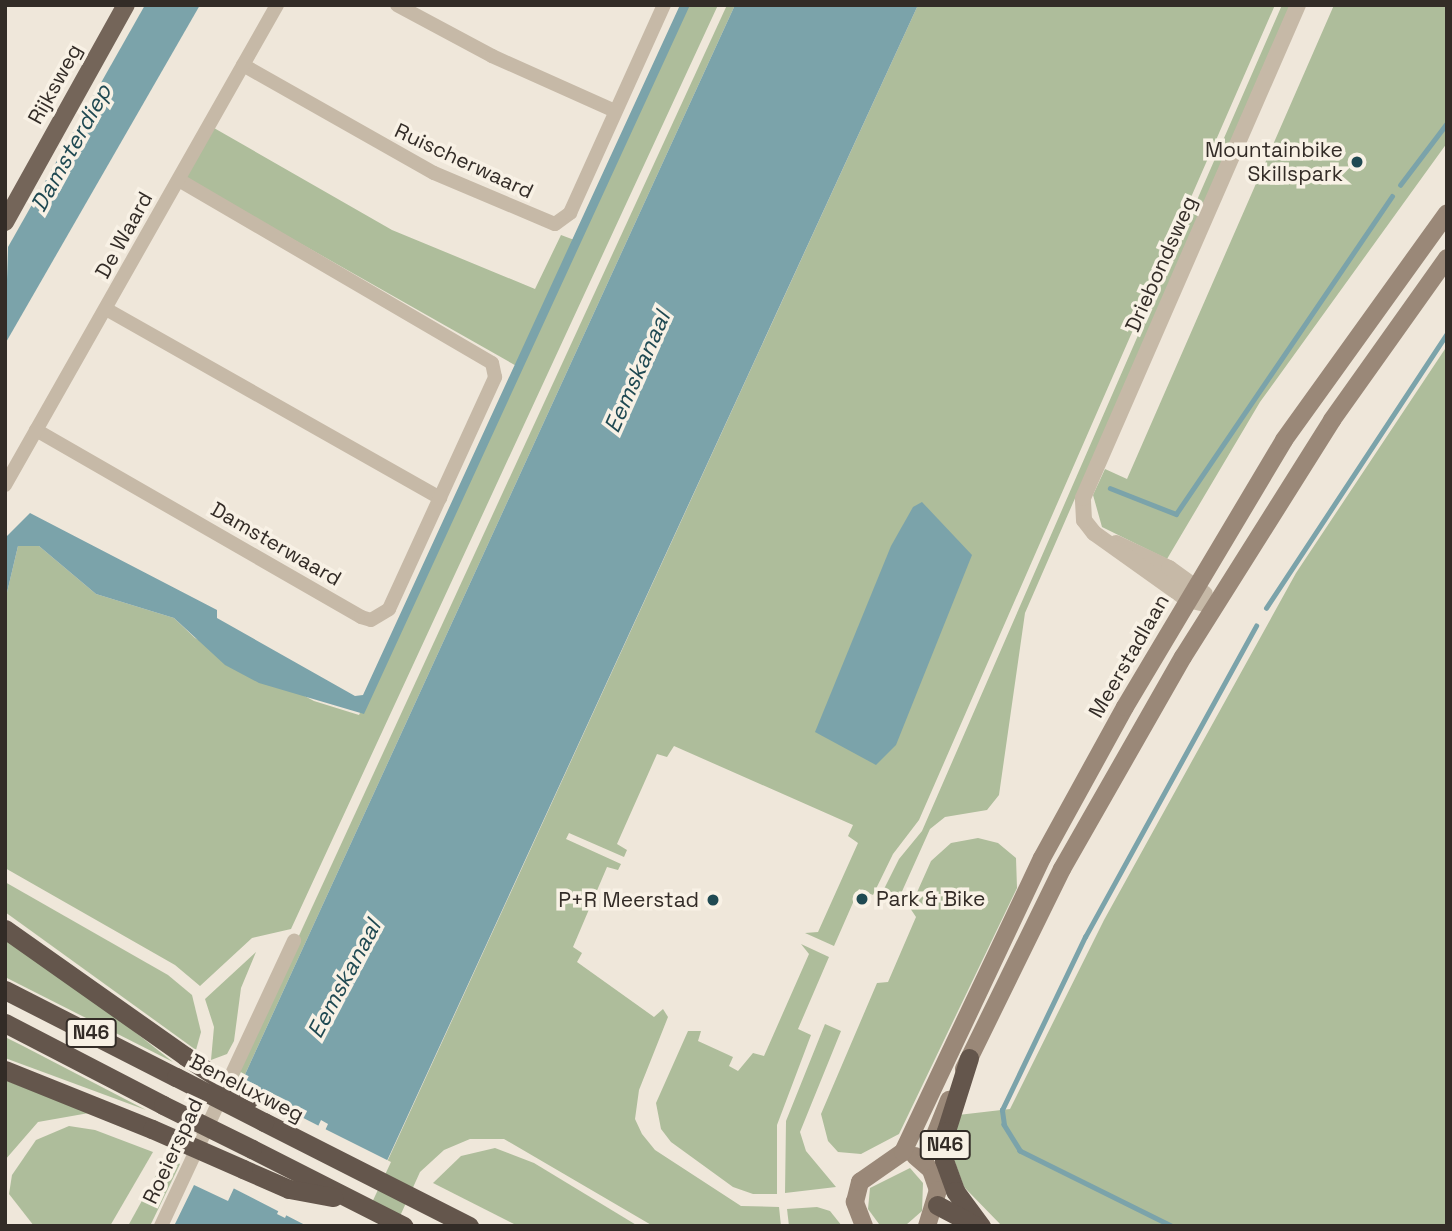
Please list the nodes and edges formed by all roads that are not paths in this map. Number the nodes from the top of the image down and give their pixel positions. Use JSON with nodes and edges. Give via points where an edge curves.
{"nodes":[{"id":1,"x":125,"y":5,"type":"edge"},
{"id":2,"x":277,"y":5,"type":"edge"},
{"id":3,"x":397,"y":5,"type":"edge"},
{"id":4,"x":663,"y":5,"type":"edge"},
{"id":5,"x":1298,"y":5,"type":"edge"},
{"id":6,"x":243,"y":65,"type":"junction"},
{"id":7,"x":615,"y":111,"type":"junction"},
{"id":8,"x":179,"y":180,"type":"junction"},
{"id":9,"x":1447,"y":213,"type":"edge"},
{"id":10,"x":5,"y":222,"type":"edge"},
{"id":11,"x":1447,"y":258,"type":"edge"},
{"id":12,"x":106,"y":309,"type":"junction"},
{"id":13,"x":36,"y":430,"type":"junction"},
{"id":14,"x":5,"y":485,"type":"edge"},
{"id":15,"x":440,"y":498,"type":"junction"},
{"id":16,"x":1101,"y":537,"type":"junction"},
{"id":17,"x":1197,"y":584,"type":"junction"},
{"id":18,"x":1188,"y":600,"type":"junction"},
{"id":19,"x":1214,"y":606,"type":"junction"},
{"id":20,"x":5,"y":929,"type":"edge"},
{"id":21,"x":294,"y":941,"type":"dead end"},
{"id":22,"x":5,"y":990,"type":"edge"},
{"id":23,"x":5,"y":1023,"type":"edge"},
{"id":24,"x":969,"y":1058,"type":"junction"},
{"id":25,"x":5,"y":1070,"type":"edge"},
{"id":26,"x":275,"y":1128,"type":"junction"},
{"id":27,"x":903,"y":1152,"type":"junction"},
{"id":28,"x":924,"y":1162,"type":"junction"},
{"id":29,"x":355,"y":1201,"type":"junction"},
{"id":30,"x":937,"y":1205,"type":"junction"},
{"id":31,"x":161,"y":1226,"type":"edge"},
{"id":32,"x":404,"y":1226,"type":"edge"},
{"id":33,"x":469,"y":1226,"type":"edge"},
{"id":34,"x":850,"y":1226,"type":"edge"},
{"id":35,"x":864,"y":1226,"type":"edge"},
{"id":36,"x":928,"y":1226,"type":"edge"},
{"id":37,"x":978,"y":1226,"type":"edge"}],
"edges":[{"from":1,"to":10,"type":"main road","name":"Rijksweg"},
{"from":2,"to":6,"type":"street","name":"De Waard"},
{"from":3,"to":7,"type":"street","via":[[492,56]]},
{"from":4,"to":7,"type":"street","name":"Ruischerwaard"},
{"from":5,"to":16,"type":"street","name":"Driebondsweg","via":[[1088,484],[1084,520]]},
{"from":6,"to":7,"type":"street","name":"Ruischerwaard","via":[[434,173],[555,225],[570,213]]},
{"from":6,"to":8,"type":"street","name":"De Waard"},
{"from":8,"to":12,"type":"street","name":"De Waard"},
{"from":8,"to":15,"type":"street","name":"Damsterwaard","via":[[492,363],[495,377]]},
{"from":9,"to":17,"type":"main road","name":"Meerstadlaan","via":[[1284,440]]},
{"from":11,"to":19,"type":"main road","via":[[1332,420]]},
{"from":12,"to":13,"type":"street","name":"De Waard"},
{"from":12,"to":15,"type":"street"},
{"from":13,"to":14,"type":"street","name":"De Waard"},
{"from":13,"to":15,"type":"street","name":"Damsterwaard","via":[[371,620],[389,609]]},
{"from":16,"to":17,"type":"street"},
{"from":16,"to":18,"type":"street","name":"Driebondsweg"},
{"from":17,"to":18,"type":"main road","name":"Meerstadlaan"},
{"from":17,"to":19,"type":"street"},
{"from":18,"to":19,"type":"street","name":"Driebondsweg"},
{"from":18,"to":27,"type":"main road","name":"Meerstadlaan","via":[[1042,858]]},
{"from":19,"to":24,"type":"main road","via":[[1062,869]]},
{"from":20,"to":26,"type":"highway","number":"N46","bridge":true,"via":[[249,1099]]},
{"from":21,"to":31,"type":"street","name":"Roeierspad"},
{"from":22,"to":26,"type":"highway","name":"Beneluxweg","number":"N46","bridge":true},
{"from":23,"to":29,"type":"highway","number":"N46","bridge":true},
{"from":24,"to":28,"type":"main road"},
{"from":24,"to":37,"type":"highway","number":"N46","via":[[946,1131],[944,1160],[955,1191]]},
{"from":25,"to":29,"type":"highway","number":"N46","bridge":true,"via":[[289,1189]]},
{"from":26,"to":33,"type":"highway","name":"Beneluxweg","number":"N46"},
{"from":27,"to":28,"type":"main road"},
{"from":27,"to":34,"type":"main road","via":[[872,1155],[851,1175],[845,1201]]},
{"from":27,"to":35,"type":"main road","via":[[860,1182],[855,1202]]},
{"from":28,"to":30,"type":"main road","via":[[938,1190]]},
{"from":29,"to":32,"type":"highway","number":"N46"},
{"from":30,"to":36,"type":"main road"},
{"from":30,"to":37,"type":"highway","number":"N46"}]}
